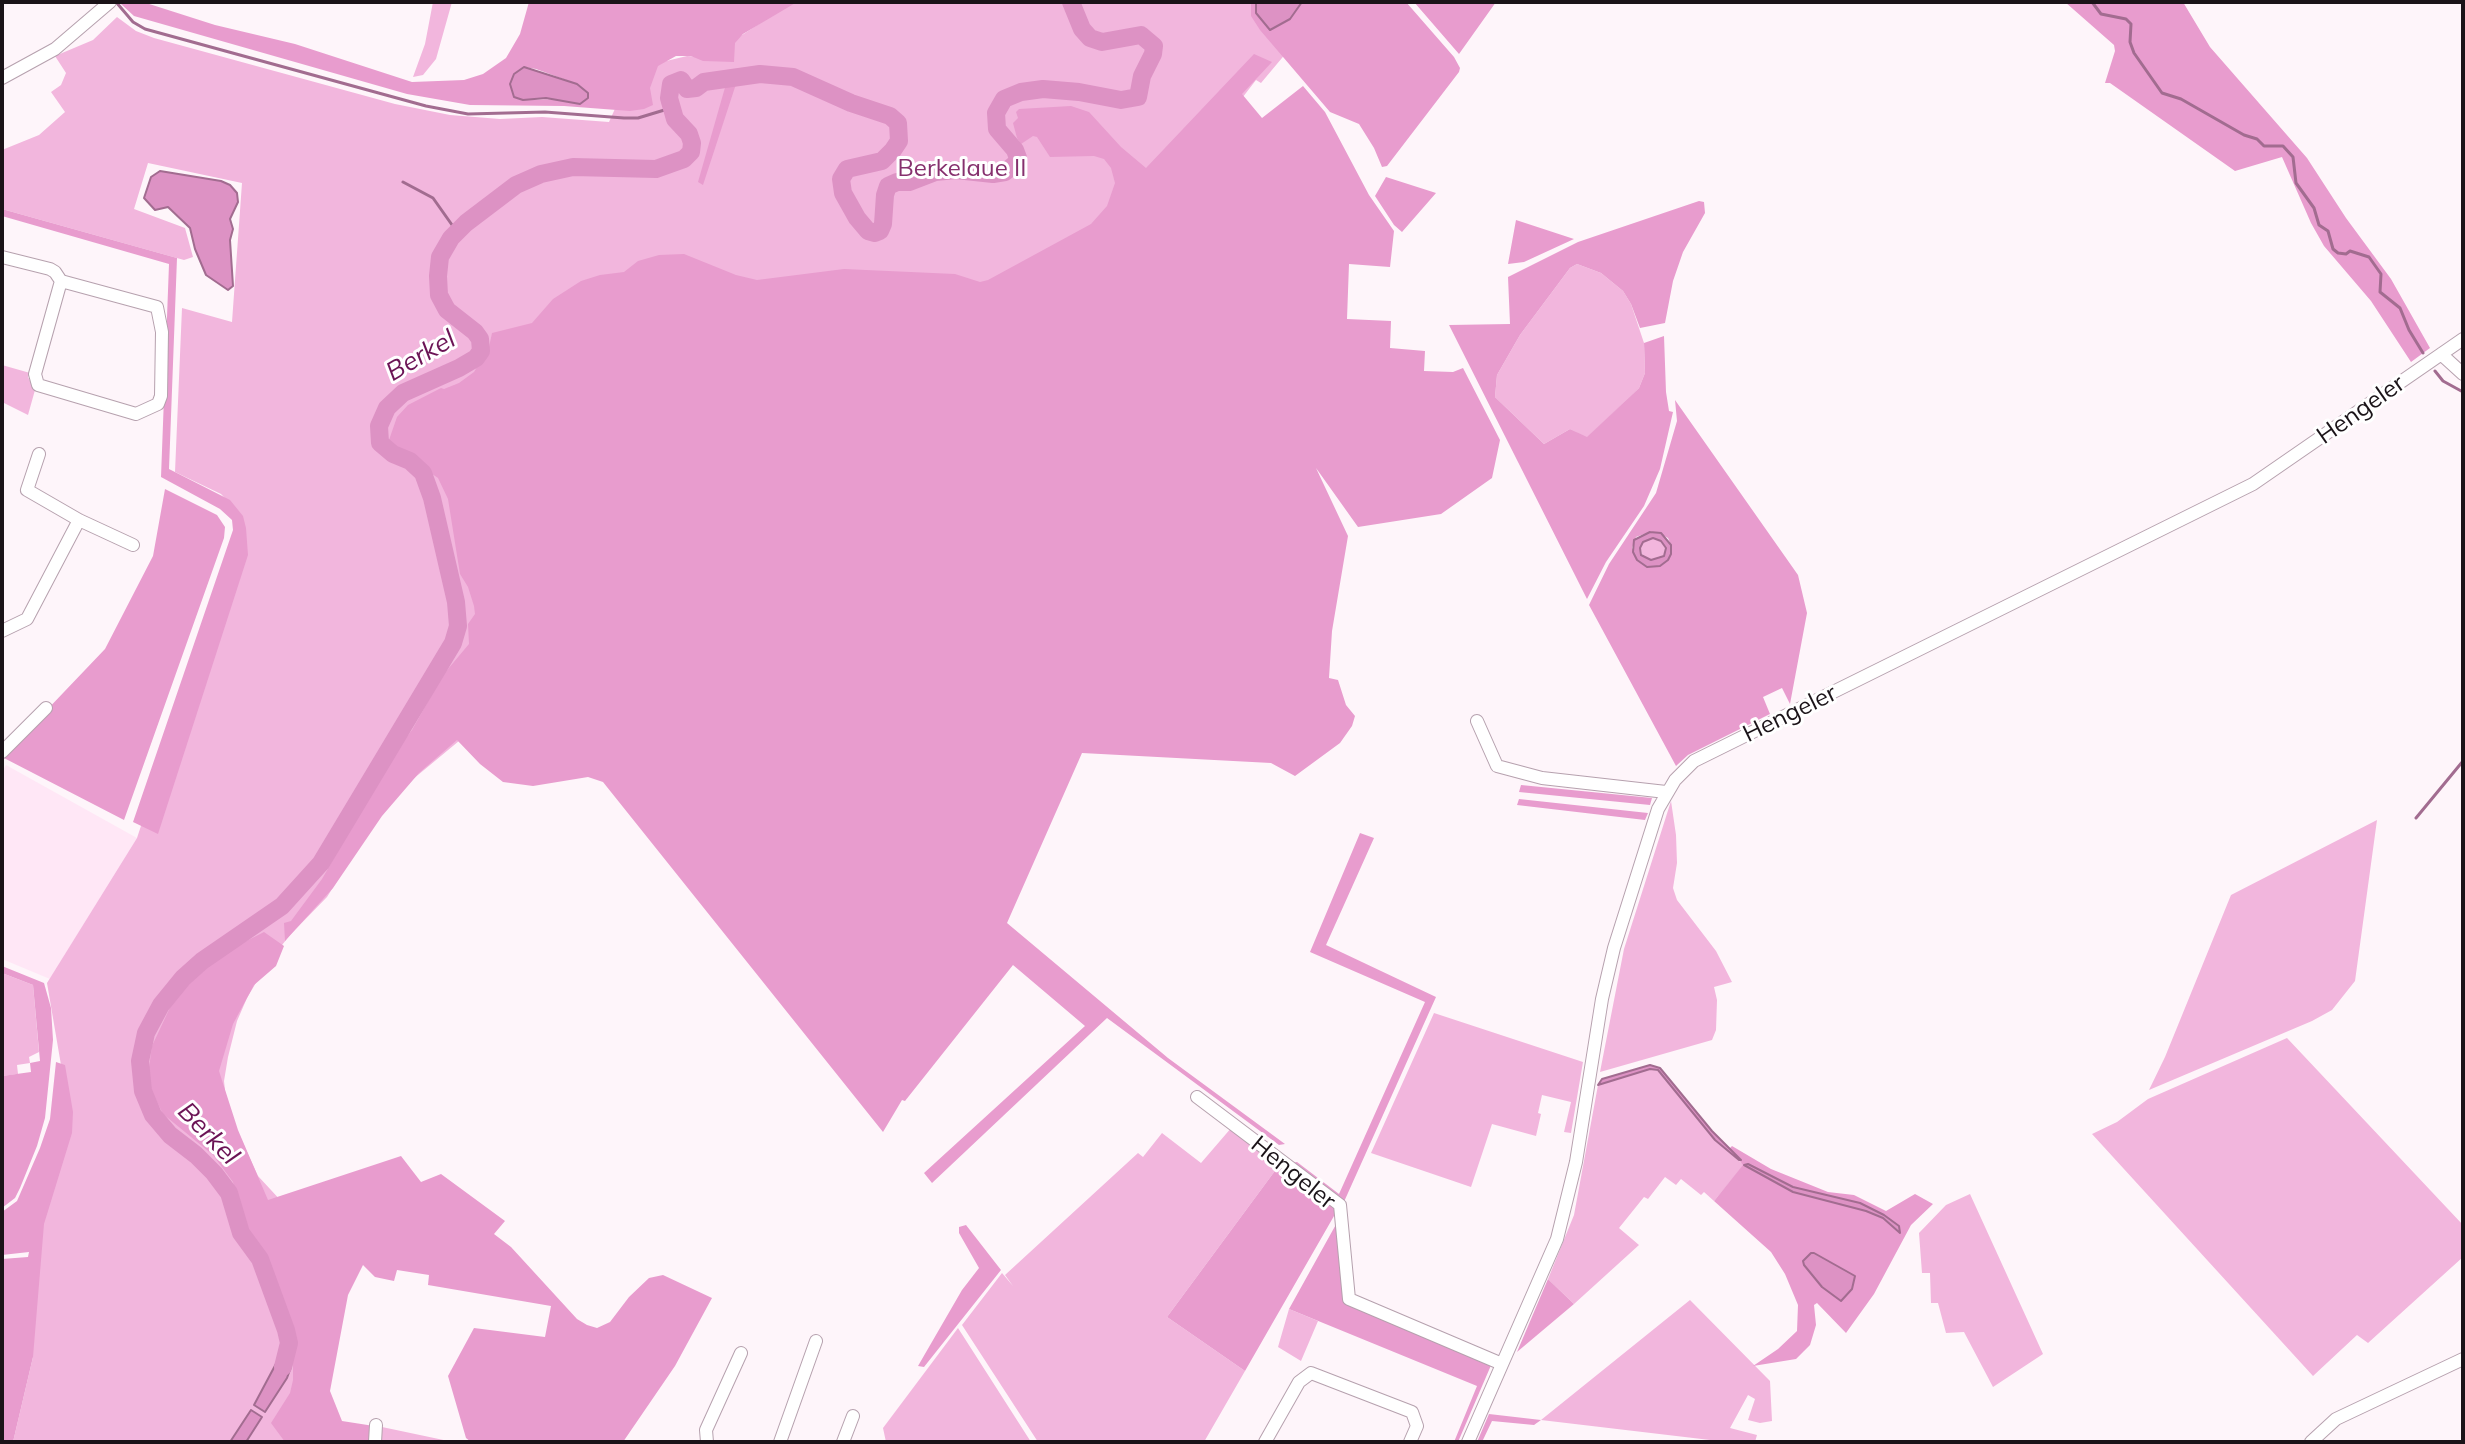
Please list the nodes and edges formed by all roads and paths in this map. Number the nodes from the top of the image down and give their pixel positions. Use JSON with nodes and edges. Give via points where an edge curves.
{"nodes":[{"id":1,"x":110,"y":2,"type":"edge"},
{"id":2,"x":2,"y":78,"type":"edge"},
{"id":3,"x":2,"y":257,"type":"edge"},
{"id":4,"x":61,"y":281,"type":"junction"},
{"id":5,"x":2463,"y":339,"type":"edge"},
{"id":6,"x":2441,"y":354,"type":"junction"},
{"id":7,"x":2463,"y":374,"type":"edge"},
{"id":8,"x":39,"y":454,"type":"dead end"},
{"id":9,"x":79,"y":520,"type":"junction"},
{"id":10,"x":133,"y":545,"type":"dead end"},
{"id":11,"x":2,"y":631,"type":"edge"},
{"id":12,"x":46,"y":708,"type":"dead end"},
{"id":13,"x":1477,"y":721,"type":"dead end"},
{"id":14,"x":2,"y":752,"type":"edge"},
{"id":15,"x":1666,"y":792,"type":"junction"},
{"id":16,"x":1197,"y":1097,"type":"dead end"},
{"id":17,"x":816,"y":1341,"type":"dead end"},
{"id":18,"x":741,"y":1353,"type":"dead end"},
{"id":19,"x":2463,"y":1359,"type":"edge"},
{"id":20,"x":1502,"y":1364,"type":"junction"},
{"id":21,"x":853,"y":1416,"type":"dead end"},
{"id":22,"x":376,"y":1425,"type":"dead end"},
{"id":23,"x":375,"y":1442,"type":"edge"},
{"id":24,"x":707,"y":1442,"type":"edge"},
{"id":25,"x":780,"y":1442,"type":"edge"},
{"id":26,"x":843,"y":1442,"type":"edge"},
{"id":27,"x":1265,"y":1442,"type":"edge"},
{"id":28,"x":1410,"y":1442,"type":"edge"},
{"id":29,"x":1468,"y":1442,"type":"edge"},
{"id":30,"x":2311,"y":1442,"type":"edge"}],
"edges":[{"from":1,"to":2,"type":"street","via":[[55,49]]},
{"from":3,"to":4,"type":"street","via":[[50,269]]},
{"from":4,"to":4,"type":"street","via":[[35,374],[38,385],[136,414],[158,404],[162,332],[157,307]]},
{"from":5,"to":6,"type":"street","name":"Hengeler"},
{"from":6,"to":7,"type":"street"},
{"from":6,"to":15,"type":"street","name":"Hengeler","via":[[2253,484],[1694,761]]},
{"from":8,"to":9,"type":"street","via":[[27,490]]},
{"from":9,"to":10,"type":"street"},
{"from":9,"to":11,"type":"street","via":[[27,619]]},
{"from":12,"to":14,"type":"street"},
{"from":13,"to":15,"type":"street","via":[[1497,766],[1542,778]]},
{"from":15,"to":20,"type":"street","name":"Hengeler","via":[[1614,948],[1557,1239]]},
{"from":16,"to":20,"type":"street","name":"Hengeler","via":[[1340,1205],[1349,1299]]},
{"from":17,"to":25,"type":"street"},
{"from":18,"to":24,"type":"street","via":[[706,1430]]},
{"from":19,"to":30,"type":"street","via":[[2336,1419]]},
{"from":20,"to":29,"type":"street","name":"Hengeler"},
{"from":21,"to":26,"type":"street"},
{"from":22,"to":23,"type":"street"},
{"from":27,"to":28,"type":"street","via":[[1299,1382],[1311,1373],[1412,1412],[1417,1426]]}]}
